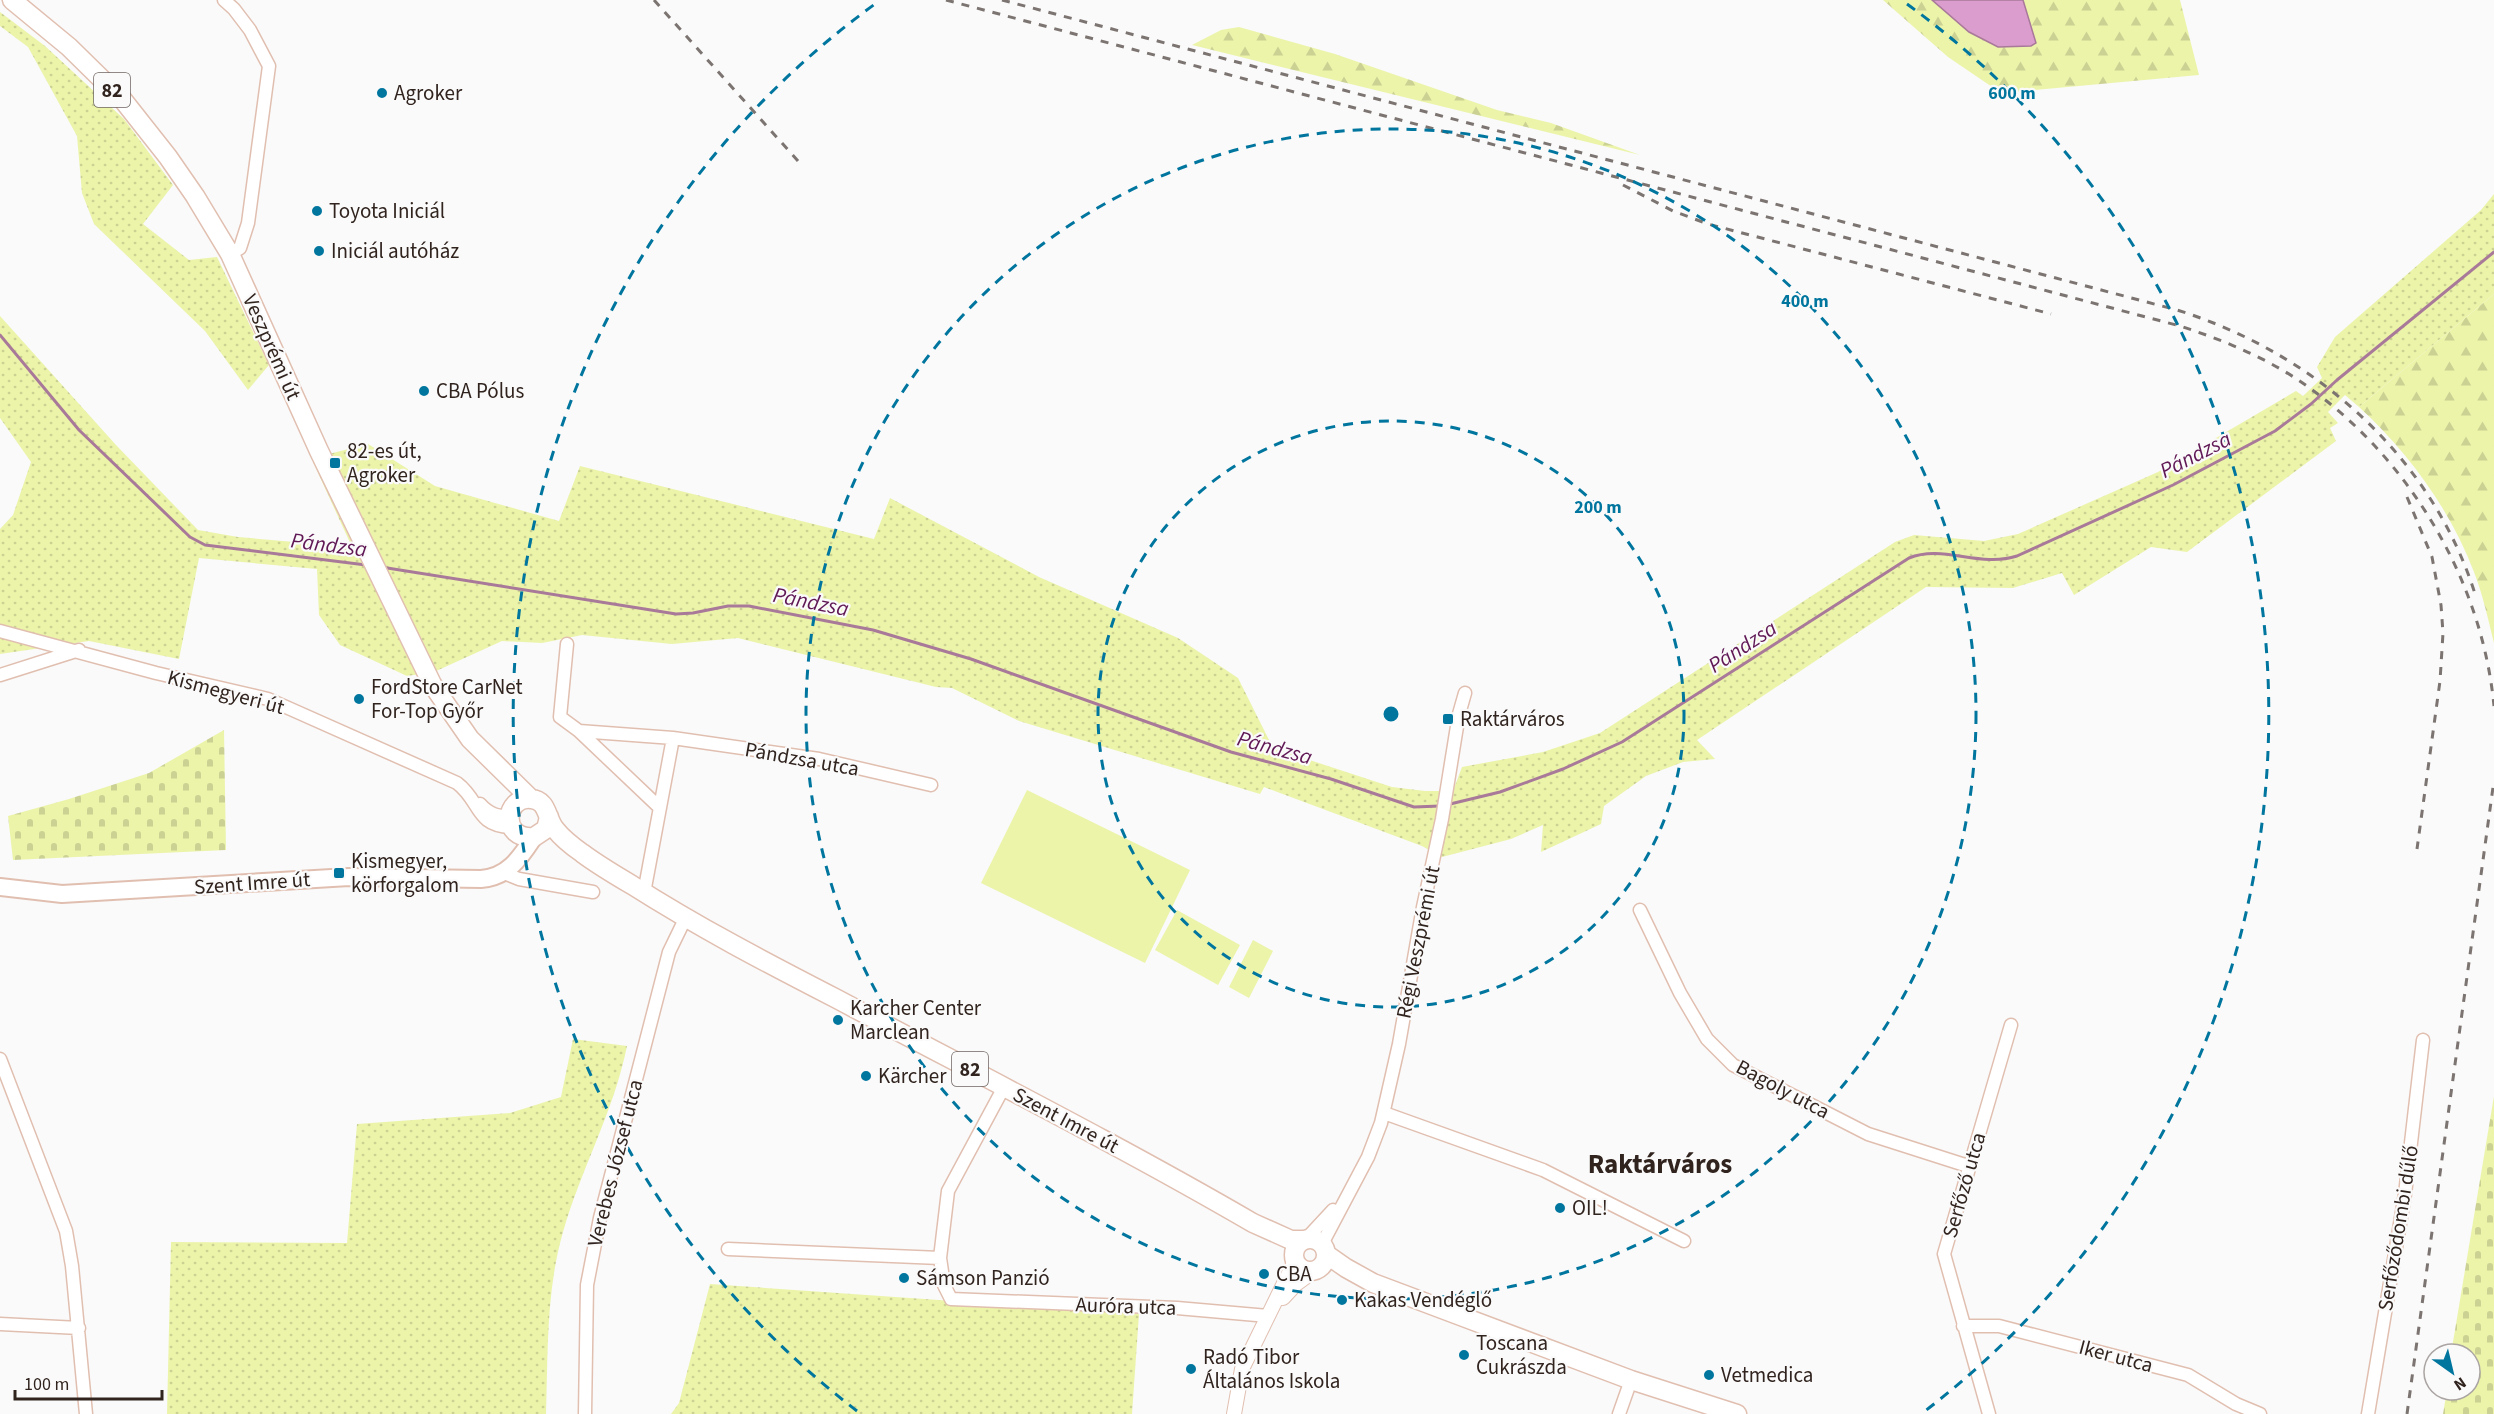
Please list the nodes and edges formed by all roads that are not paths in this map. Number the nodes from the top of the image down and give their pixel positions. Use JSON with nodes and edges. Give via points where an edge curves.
{"nodes":[{"id":1,"x":12,"y":0,"type":"edge"},
{"id":2,"x":224,"y":0,"type":"edge"},
{"id":3,"x":230,"y":254,"type":"junction"},
{"id":4,"x":0,"y":631,"type":"edge"},
{"id":5,"x":567,"y":644,"type":"dead end"},
{"id":6,"x":79,"y":650,"type":"junction"},
{"id":7,"x":0,"y":675,"type":"edge"},
{"id":8,"x":1465,"y":693,"type":"dead end"},
{"id":9,"x":579,"y":731,"type":"junction"},
{"id":10,"x":672,"y":738,"type":"junction"},
{"id":11,"x":470,"y":739,"type":"junction"},
{"id":12,"x":931,"y":785,"type":"dead end"},
{"id":13,"x":531,"y":799,"type":"junction"},
{"id":14,"x":659,"y":807,"type":"junction"},
{"id":15,"x":549,"y":817,"type":"junction"},
{"id":16,"x":520,"y":826,"type":"junction"},
{"id":17,"x":594,"y":862,"type":"junction"},
{"id":18,"x":504,"y":873,"type":"junction"},
{"id":19,"x":0,"y":887,"type":"edge"},
{"id":20,"x":593,"y":892,"type":"dead end"},
{"id":21,"x":644,"y":893,"type":"junction"},
{"id":22,"x":1641,"y":910,"type":"dead end"},
{"id":23,"x":685,"y":919,"type":"junction"},
{"id":24,"x":2011,"y":1025,"type":"dead end"},
{"id":25,"x":2423,"y":1040,"type":"dead end"},
{"id":26,"x":0,"y":1059,"type":"edge"},
{"id":27,"x":1004,"y":1087,"type":"junction"},
{"id":28,"x":1384,"y":1113,"type":"junction"},
{"id":29,"x":1968,"y":1166,"type":"junction"},
{"id":30,"x":1253,"y":1223,"type":"junction"},
{"id":31,"x":1684,"y":1240,"type":"dead end"},
{"id":32,"x":728,"y":1249,"type":"dead end"},
{"id":33,"x":1315,"y":1252,"type":"junction"},
{"id":34,"x":940,"y":1258,"type":"junction"},
{"id":35,"x":1294,"y":1259,"type":"junction"},
{"id":36,"x":1268,"y":1316,"type":"junction"},
{"id":37,"x":0,"y":1324,"type":"edge"},
{"id":38,"x":1963,"y":1326,"type":"junction"},
{"id":39,"x":79,"y":1328,"type":"junction"},
{"id":40,"x":1631,"y":1380,"type":"junction"},
{"id":41,"x":86,"y":1414,"type":"edge"},
{"id":42,"x":585,"y":1414,"type":"edge"},
{"id":43,"x":1236,"y":1414,"type":"edge"},
{"id":44,"x":1619,"y":1414,"type":"edge"},
{"id":45,"x":1737,"y":1414,"type":"edge"},
{"id":46,"x":1989,"y":1414,"type":"edge"},
{"id":47,"x":2260,"y":1414,"type":"edge"},
{"id":48,"x":2368,"y":1414,"type":"edge"}],
"edges":[{"from":1,"to":3,"type":"main road","name":"Veszprémi út","number":"82","via":[[69,47],[123,100],[168,156]]},
{"from":2,"to":3,"type":"street","via":[[250,30],[269,66],[245,238],[240,248]]},
{"from":3,"to":11,"type":"main road","name":"Veszprémi út","number":"82","via":[[384,587],[432,684]]},
{"from":4,"to":6,"type":"street","name":"Kismegyeri út"},
{"from":5,"to":9,"type":"street","via":[[560,717]]},
{"from":6,"to":7,"type":"street"},
{"from":6,"to":16,"type":"street","name":"Kismegyeri út","via":[[268,699],[457,783],[490,813],[506,816]]},
{"from":8,"to":28,"type":"street","name":"Régi Veszprémi út"},
{"from":9,"to":10,"type":"street","name":"Pándzsa utca"},
{"from":9,"to":14,"type":"street"},
{"from":10,"to":12,"type":"street","name":"Pándzsa utca","via":[[819,759]]},
{"from":10,"to":14,"type":"street"},
{"from":11,"to":13,"type":"main road","name":"Veszprémi út","number":"82"},
{"from":11,"to":16,"type":"main road","name":"Veszprémi út","number":"82","via":[[482,760],[509,788]]},
{"from":13,"to":15,"type":"main road","number":"82","via":[[543,805]]},
{"from":13,"to":16,"type":"main road","via":[[520,801]]},
{"from":14,"to":21,"type":"street"},
{"from":15,"to":16,"type":"main road","via":[[546,829]]},
{"from":15,"to":17,"type":"main road","name":"Szent Imre út","number":"82","via":[[561,836]]},
{"from":16,"to":17,"type":"main road","name":"Szent Imre út","number":"82"},
{"from":16,"to":18,"type":"main road","via":[[519,860]]},
{"from":17,"to":21,"type":"main road","name":"Szent Imre út","number":"82"},
{"from":18,"to":19,"type":"main road","name":"Szent Imre út","via":[[481,879],[349,877],[62,894]]},
{"from":18,"to":20,"type":"street","name":"Szent Imre út"},
{"from":21,"to":23,"type":"main road","name":"Szent Imre út","number":"82"},
{"from":22,"to":29,"type":"street","name":"Bagoly utca","via":[[1696,1021],[1707,1039],[1733,1065],[1868,1134]]},
{"from":23,"to":27,"type":"main road","name":"Szent Imre út","number":"82"},
{"from":23,"to":42,"type":"street","name":"Verebes József utca","via":[[669,952],[598,1229],[587,1285]]},
{"from":24,"to":29,"type":"street","name":"Serfőző utca"},
{"from":25,"to":48,"type":"street","name":"Serfőződombi dűlő","via":[[2405,1194]]},
{"from":26,"to":39,"type":"street","via":[[66,1231]]},
{"from":27,"to":30,"type":"main road","name":"Szent Imre út","number":"82"},
{"from":27,"to":34,"type":"street","via":[[948,1191]]},
{"from":28,"to":31,"type":"street","via":[[1543,1170]]},
{"from":28,"to":33,"type":"street","name":"Régi Veszprémi út","via":[[1368,1157]]},
{"from":29,"to":38,"type":"street","name":"Serfőző utca","via":[[1944,1254]]},
{"from":30,"to":33,"type":"main road","name":"Szent Imre út","number":"82"},
{"from":30,"to":35,"type":"main road","name":"Szent Imre út","number":"82"},
{"from":32,"to":34,"type":"street"},
{"from":33,"to":35,"type":"main road","via":[[1296,1247]]},
{"from":33,"to":35,"type":"main road","number":"82","via":[[1306,1270]]},
{"from":33,"to":36,"type":"street","via":[[1296,1284]]},
{"from":33,"to":40,"type":"main road","name":"Szent Imre út","number":"82","via":[[1373,1282]]},
{"from":34,"to":36,"type":"street","name":"Auróra utca","via":[[944,1285],[951,1299],[1177,1308]]},
{"from":35,"to":36,"type":"street"},
{"from":36,"to":43,"type":"street","via":[[1242,1369]]},
{"from":37,"to":39,"type":"street"},
{"from":38,"to":46,"type":"street","name":"Serfőző utca"},
{"from":38,"to":47,"type":"street","name":"Iker utca","via":[[2000,1326],[2187,1375]]},
{"from":39,"to":41,"type":"street"},
{"from":40,"to":44,"type":"street"},
{"from":40,"to":45,"type":"main road","name":"Szent Imre út","number":"82"}]}
